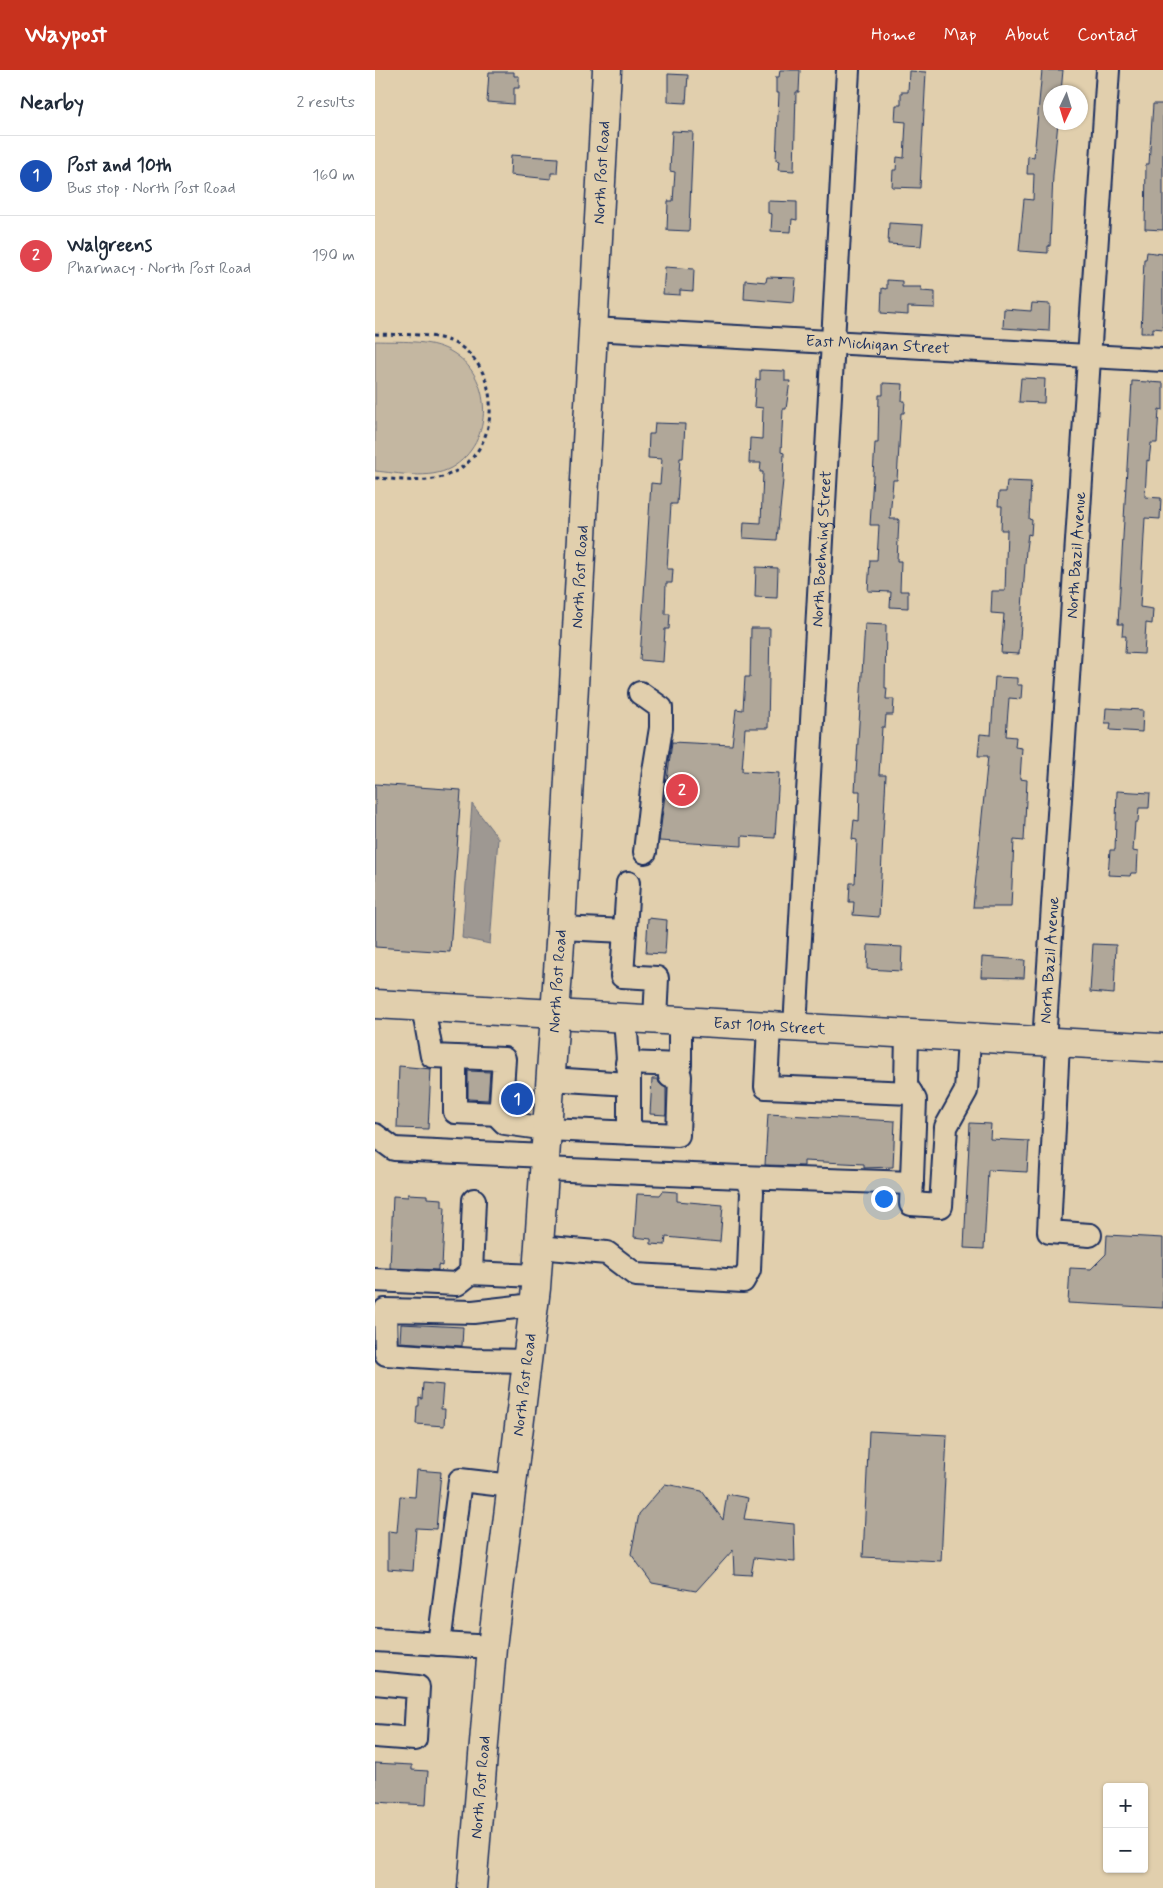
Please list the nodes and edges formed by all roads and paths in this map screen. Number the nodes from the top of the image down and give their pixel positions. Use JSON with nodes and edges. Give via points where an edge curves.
{"nodes":[{"id":1,"x":607,"y":70,"type":"edge"},
{"id":2,"x":848,"y":70,"type":"edge"},
{"id":3,"x":1108,"y":70,"type":"edge"},
{"id":4,"x":592,"y":330,"type":"junction"},
{"id":5,"x":375,"y":334,"type":"edge"},
{"id":6,"x":834,"y":342,"type":"junction"},
{"id":7,"x":1089,"y":356,"type":"junction"},
{"id":8,"x":1163,"y":360,"type":"edge"},
{"id":9,"x":375,"y":478,"type":"edge"},
{"id":10,"x":640,"y":693,"type":"dead end"},
{"id":11,"x":645,"y":852,"type":"dead end"},
{"id":12,"x":628,"y":883,"type":"dead end"},
{"id":13,"x":561,"y":928,"type":"junction"},
{"id":14,"x":625,"y":931,"type":"junction"},
{"id":15,"x":375,"y":1004,"type":"edge"},
{"id":16,"x":423,"y":1007,"type":"junction"},
{"id":17,"x":555,"y":1014,"type":"junction"},
{"id":18,"x":625,"y":1018,"type":"junction"},
{"id":19,"x":668,"y":1021,"type":"junction"},
{"id":20,"x":769,"y":1026,"type":"junction"},
{"id":21,"x":795,"y":1028,"type":"junction"},
{"id":22,"x":907,"y":1034,"type":"junction"},
{"id":23,"x":969,"y":1038,"type":"junction"},
{"id":24,"x":1051,"y":1042,"type":"junction"},
{"id":25,"x":1163,"y":1048,"type":"edge"},
{"id":26,"x":455,"y":1057,"type":"junction"},
{"id":27,"x":671,"y":1073,"type":"junction"},
{"id":28,"x":628,"y":1074,"type":"junction"},
{"id":29,"x":550,"y":1079,"type":"junction"},
{"id":30,"x":911,"y":1093,"type":"junction"},
{"id":31,"x":501,"y":1114,"type":"junction"},
{"id":32,"x":547,"y":1129,"type":"junction"},
{"id":33,"x":629,"y":1132,"type":"junction"},
{"id":34,"x":375,"y":1135,"type":"edge"},
{"id":35,"x":544,"y":1162,"type":"junction"},
{"id":36,"x":741,"y":1177,"type":"junction"},
{"id":37,"x":912,"y":1184,"type":"junction"},
{"id":38,"x":474,"y":1200,"type":"dead end"},
{"id":39,"x":1090,"y":1235,"type":"dead end"},
{"id":40,"x":539,"y":1247,"type":"junction"},
{"id":41,"x":471,"y":1273,"type":"junction"},
{"id":42,"x":537,"y":1276,"type":"junction"},
{"id":43,"x":375,"y":1280,"type":"edge"},
{"id":44,"x":533,"y":1305,"type":"junction"},
{"id":45,"x":527,"y":1360,"type":"junction"},
{"id":46,"x":512,"y":1486,"type":"junction"},
{"id":47,"x":375,"y":1640,"type":"edge"},
{"id":48,"x":439,"y":1644,"type":"junction"},
{"id":49,"x":492,"y":1647,"type":"junction"},
{"id":50,"x":375,"y":1650,"type":"edge"},
{"id":51,"x":375,"y":1683,"type":"edge"},
{"id":52,"x":375,"y":1736,"type":"edge"},
{"id":53,"x":472,"y":1888,"type":"edge"}],
"edges":[{"from":1,"to":4,"type":"main road","name":"North Post Road"},
{"from":2,"to":6,"type":"street","name":"North Boehning Street"},
{"from":3,"to":7,"type":"street","name":"North Bazil Avenue"},
{"from":4,"to":6,"type":"street","name":"East Michigan Street"},
{"from":4,"to":13,"type":"main road","name":"North Post Road"},
{"from":5,"to":9,"type":"path","via":[[444,339],[468,352],[478,362],[490,393],[491,408],[490,422],[477,454],[453,474],[429,481]]},
{"from":6,"to":7,"type":"street","name":"East Michigan Street"},
{"from":6,"to":21,"type":"street","name":"North Boehning Street"},
{"from":7,"to":8,"type":"street","name":"East Michigan Street"},
{"from":7,"to":24,"type":"street","name":"North Bazil Avenue"},
{"from":10,"to":11,"type":"street","via":[[661,708]]},
{"from":12,"to":14,"type":"street"},
{"from":13,"to":14,"type":"street"},
{"from":13,"to":17,"type":"main road","name":"North Post Road"},
{"from":14,"to":19,"type":"street","via":[[623,976],[657,978]]},
{"from":15,"to":16,"type":"main road","name":"East 10th Street"},
{"from":16,"to":17,"type":"main road","name":"East 10th Street"},
{"from":16,"to":26,"type":"street","via":[[432,1056]]},
{"from":17,"to":18,"type":"main road","name":"East 10th Street"},
{"from":17,"to":29,"type":"main road","name":"North Post Road"},
{"from":18,"to":19,"type":"main road","name":"East 10th Street"},
{"from":18,"to":28,"type":"street"},
{"from":19,"to":20,"type":"main road","name":"East 10th Street"},
{"from":19,"to":27,"type":"street"},
{"from":20,"to":21,"type":"main road","name":"East 10th Street"},
{"from":20,"to":30,"type":"street","via":[[766,1086]]},
{"from":21,"to":22,"type":"main road","name":"East 10th Street"},
{"from":22,"to":23,"type":"main road","name":"East 10th Street"},
{"from":22,"to":30,"type":"street","via":[[906,1085]]},
{"from":23,"to":24,"type":"main road","name":"East 10th Street"},
{"from":23,"to":37,"type":"street","via":[[966,1091],[947,1127],[941,1206],[911,1204]]},
{"from":24,"to":25,"type":"main road","name":"East 10th Street"},
{"from":24,"to":39,"type":"street","name":"North Bazil Avenue","via":[[1049,1232]]},
{"from":26,"to":31,"type":"street","via":[[455,1112]]},
{"from":26,"to":31,"type":"street","via":[[504,1059]]},
{"from":27,"to":28,"type":"street"},
{"from":27,"to":33,"type":"street","via":[[678,1135]]},
{"from":28,"to":29,"type":"street"},
{"from":28,"to":33,"type":"street"},
{"from":29,"to":32,"type":"main road","name":"North Post Road"},
{"from":30,"to":37,"type":"street","via":[[915,1100]]},
{"from":31,"to":32,"type":"street","via":[[500,1118],[505,1123]]},
{"from":32,"to":33,"type":"street"},
{"from":32,"to":35,"type":"main road","name":"North Post Road"},
{"from":34,"to":35,"type":"street","via":[[394,1149]]},
{"from":35,"to":36,"type":"street"},
{"from":35,"to":40,"type":"main road","name":"North Post Road"},
{"from":36,"to":37,"type":"street"},
{"from":36,"to":40,"type":"street","via":[[751,1184],[752,1192],[749,1270],[743,1281],[636,1275],[607,1253]]},
{"from":38,"to":41,"type":"street"},
{"from":40,"to":42,"type":"main road","name":"North Post Road"},
{"from":41,"to":42,"type":"street"},
{"from":41,"to":43,"type":"street","via":[[457,1284]]},
{"from":42,"to":44,"type":"main road","name":"North Post Road"},
{"from":44,"to":45,"type":"main road","name":"North Post Road"},
{"from":44,"to":45,"type":"street","via":[[473,1312],[385,1310],[386,1354]]},
{"from":45,"to":46,"type":"main road","name":"North Post Road"},
{"from":46,"to":48,"type":"street","via":[[460,1480]]},
{"from":46,"to":49,"type":"main road","name":"North Post Road"},
{"from":47,"to":48,"type":"street"},
{"from":47,"to":50,"type":"street"},
{"from":48,"to":49,"type":"street"},
{"from":49,"to":53,"type":"main road","name":"North Post Road"},
{"from":51,"to":52,"type":"street","via":[[418,1688],[415,1739]]}]}
